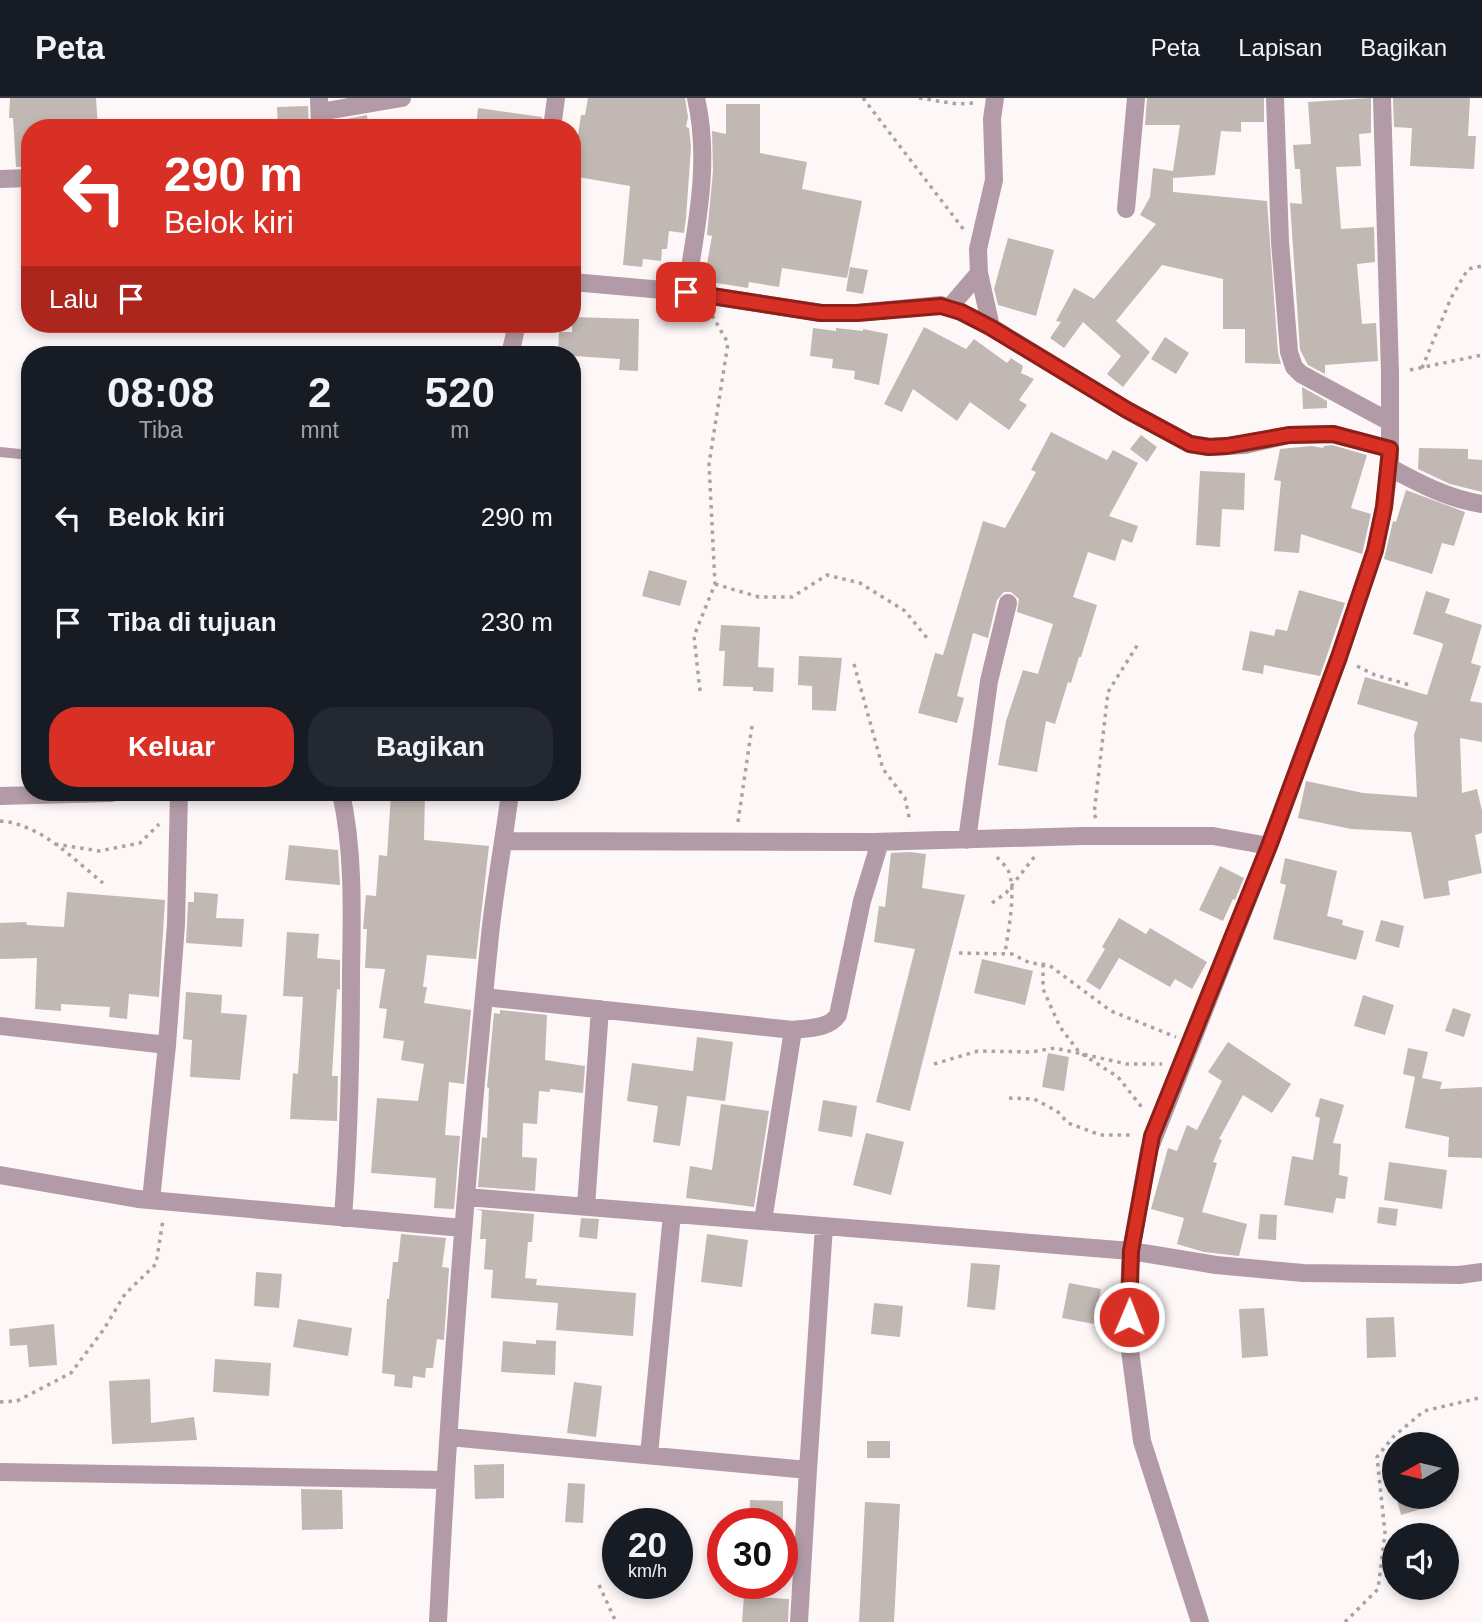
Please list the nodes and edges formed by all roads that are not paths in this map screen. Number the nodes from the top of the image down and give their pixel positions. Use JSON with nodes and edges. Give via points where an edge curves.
{"nodes":[{"id":1,"x":402,"y":98,"type":"edge"},
{"id":2,"x":556,"y":98,"type":"edge"},
{"id":3,"x":696,"y":98,"type":"edge"},
{"id":4,"x":1136,"y":98,"type":"edge"},
{"id":5,"x":1275,"y":98,"type":"edge"},
{"id":6,"x":1382,"y":98,"type":"edge"},
{"id":7,"x":995,"y":100,"type":"edge"},
{"id":8,"x":319,"y":112,"type":"edge"},
{"id":9,"x":553,"y":119,"type":"edge"},
{"id":10,"x":21,"y":178,"type":"edge"},
{"id":11,"x":0,"y":179,"type":"edge"},
{"id":12,"x":1126,"y":209,"type":"dead end"},
{"id":13,"x":979,"y":273,"type":"junction"},
{"id":14,"x":581,"y":283,"type":"edge"},
{"id":15,"x":694,"y":293,"type":"junction"},
{"id":16,"x":948,"y":308,"type":"junction"},
{"id":17,"x":990,"y":327,"type":"junction"},
{"id":18,"x":1390,"y":422,"type":"junction"},
{"id":19,"x":1390,"y":449,"type":"junction"},
{"id":20,"x":0,"y":452,"type":"edge"},
{"id":21,"x":21,"y":454,"type":"edge"},
{"id":22,"x":1389,"y":467,"type":"junction"},
{"id":23,"x":1482,"y":504,"type":"edge"},
{"id":24,"x":1008,"y":603,"type":"dead end"},
{"id":25,"x":21,"y":795,"type":"edge"},
{"id":26,"x":0,"y":796,"type":"edge"},
{"id":27,"x":179,"y":801,"type":"edge"},
{"id":28,"x":342,"y":801,"type":"edge"},
{"id":29,"x":509,"y":801,"type":"edge"},
{"id":30,"x":972,"y":840,"type":"junction"},
{"id":31,"x":504,"y":841,"type":"junction"},
{"id":32,"x":880,"y":842,"type":"junction"},
{"id":33,"x":1269,"y":846,"type":"junction"},
{"id":34,"x":484,"y":997,"type":"junction"},
{"id":35,"x":600,"y":1009,"type":"junction"},
{"id":36,"x":0,"y":1026,"type":"edge"},
{"id":37,"x":793,"y":1030,"type":"junction"},
{"id":38,"x":167,"y":1045,"type":"junction"},
{"id":39,"x":0,"y":1175,"type":"edge"},
{"id":40,"x":466,"y":1196,"type":"junction"},
{"id":41,"x":158,"y":1201,"type":"junction"},
{"id":42,"x":586,"y":1206,"type":"junction"},
{"id":43,"x":672,"y":1214,"type":"junction"},
{"id":44,"x":343,"y":1218,"type":"junction"},
{"id":45,"x":763,"y":1221,"type":"junction"},
{"id":46,"x":824,"y":1226,"type":"junction"},
{"id":47,"x":463,"y":1228,"type":"junction"},
{"id":48,"x":1131,"y":1251,"type":"junction"},
{"id":49,"x":1482,"y":1272,"type":"edge"},
{"id":50,"x":449,"y":1437,"type":"junction"},
{"id":51,"x":649,"y":1455,"type":"junction"},
{"id":52,"x":808,"y":1470,"type":"junction"},
{"id":53,"x":0,"y":1472,"type":"edge"},
{"id":54,"x":445,"y":1479,"type":"junction"},
{"id":55,"x":438,"y":1622,"type":"edge"},
{"id":56,"x":799,"y":1622,"type":"edge"},
{"id":57,"x":1200,"y":1622,"type":"edge"}],
"edges":[{"from":1,"to":8,"type":"street"},
{"from":2,"to":9,"type":"street"},
{"from":3,"to":15,"type":"street","via":[[703,172]]},
{"from":4,"to":12,"type":"street"},
{"from":5,"to":18,"type":"street","via":[[1280,242],[1294,367]]},
{"from":6,"to":18,"type":"street"},
{"from":7,"to":13,"type":"street","via":[[994,180],[978,249]]},
{"from":10,"to":11,"type":"street"},
{"from":13,"to":16,"type":"street"},
{"from":13,"to":17,"type":"street"},
{"from":14,"to":15,"type":"street"},
{"from":15,"to":16,"type":"street","via":[[821,313]]},
{"from":16,"to":17,"type":"street"},
{"from":17,"to":19,"type":"street","via":[[1190,444],[1209,447],[1289,435],[1333,434]]},
{"from":18,"to":19,"type":"street"},
{"from":19,"to":22,"type":"street"},
{"from":20,"to":21,"type":"lane"},
{"from":22,"to":23,"type":"street","via":[[1428,487]]},
{"from":22,"to":33,"type":"street","via":[[1375,550]]},
{"from":24,"to":30,"type":"street","via":[[989,681]]},
{"from":25,"to":26,"type":"street"},
{"from":27,"to":38,"type":"street"},
{"from":28,"to":44,"type":"street","via":[[351,853],[352,904]]},
{"from":29,"to":31,"type":"street"},
{"from":30,"to":32,"type":"street"},
{"from":30,"to":33,"type":"street","via":[[1213,836]]},
{"from":31,"to":32,"type":"street"},
{"from":31,"to":34,"type":"street"},
{"from":32,"to":37,"type":"street","via":[[862,901],[838,1015],[827,1024]]},
{"from":33,"to":48,"type":"street","via":[[1154,1131]]},
{"from":34,"to":35,"type":"street"},
{"from":34,"to":40,"type":"street"},
{"from":35,"to":37,"type":"street"},
{"from":35,"to":42,"type":"street"},
{"from":36,"to":38,"type":"street"},
{"from":37,"to":45,"type":"street"},
{"from":38,"to":41,"type":"street"},
{"from":39,"to":41,"type":"street"},
{"from":40,"to":42,"type":"street"},
{"from":40,"to":47,"type":"street"},
{"from":41,"to":44,"type":"street"},
{"from":42,"to":43,"type":"street"},
{"from":43,"to":45,"type":"street"},
{"from":43,"to":51,"type":"street"},
{"from":44,"to":47,"type":"street"},
{"from":45,"to":46,"type":"street"},
{"from":46,"to":48,"type":"street"},
{"from":46,"to":52,"type":"street"},
{"from":47,"to":50,"type":"street"},
{"from":48,"to":49,"type":"street","via":[[1303,1273]]},
{"from":48,"to":57,"type":"street","via":[[1129,1343],[1136,1412]]},
{"from":50,"to":51,"type":"street"},
{"from":50,"to":54,"type":"street"},
{"from":51,"to":52,"type":"street"},
{"from":52,"to":56,"type":"street"},
{"from":53,"to":54,"type":"street"},
{"from":54,"to":55,"type":"street"}]}
